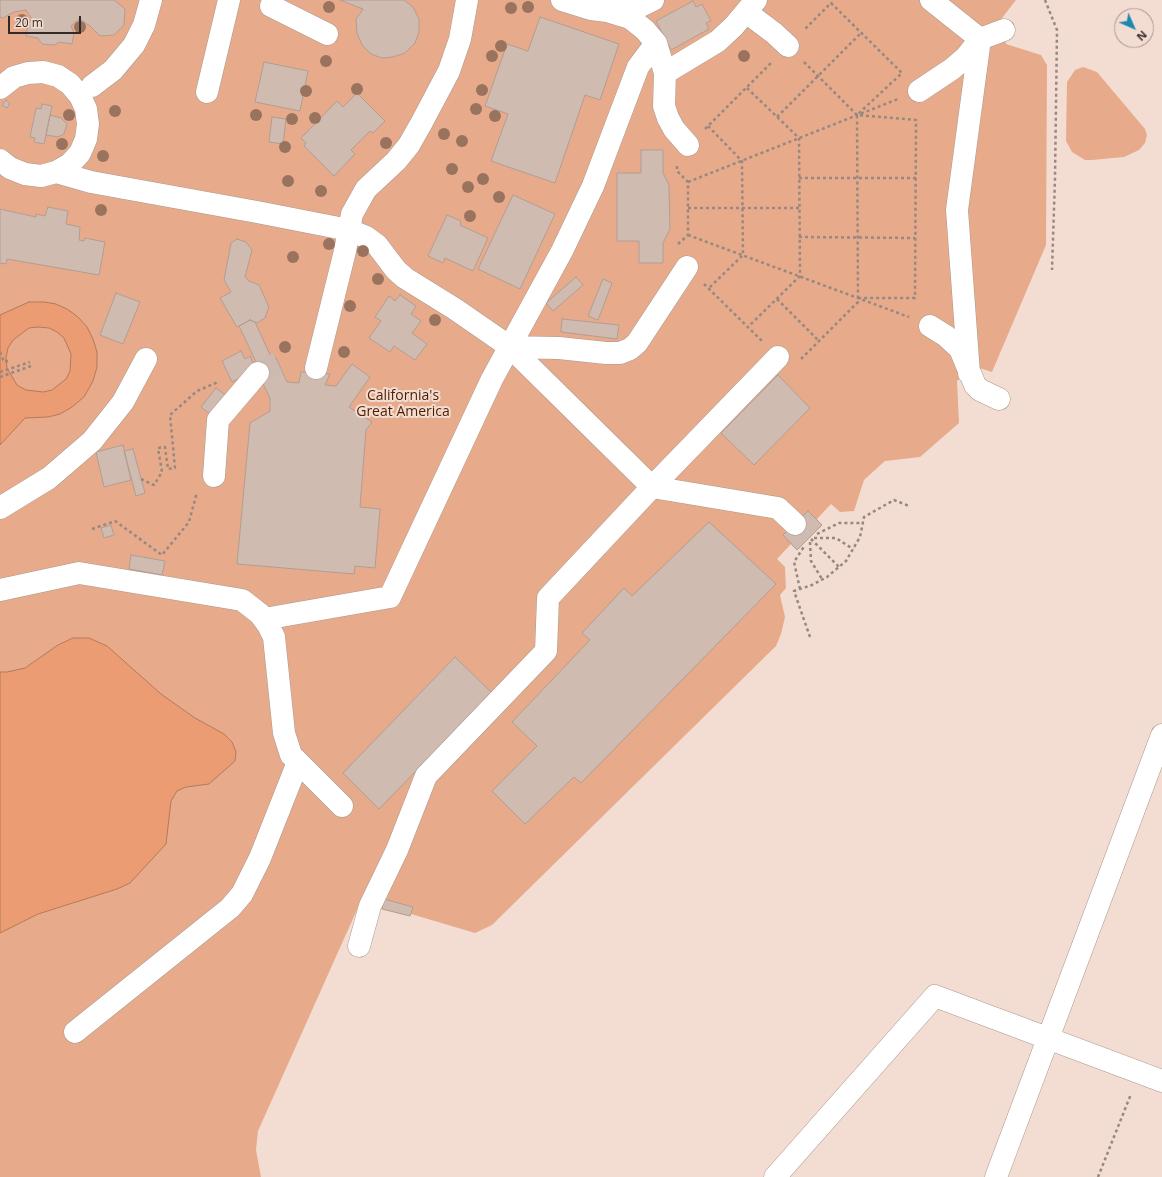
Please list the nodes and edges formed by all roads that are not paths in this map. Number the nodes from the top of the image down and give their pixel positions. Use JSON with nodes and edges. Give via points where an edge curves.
{"nodes":[{"id":1,"x":151,"y":0,"type":"edge"},
{"id":2,"x":229,"y":0,"type":"edge"},
{"id":3,"x":467,"y":0,"type":"edge"},
{"id":4,"x":562,"y":0,"type":"edge"},
{"id":5,"x":653,"y":0,"type":"edge"},
{"id":6,"x":931,"y":0,"type":"edge"},
{"id":7,"x":751,"y":6,"type":"edge"},
{"id":8,"x":284,"y":8,"type":"edge"},
{"id":9,"x":607,"y":11,"type":"junction"},
{"id":10,"x":1004,"y":30,"type":"dead end"},
{"id":11,"x":327,"y":34,"type":"dead end"},
{"id":12,"x":980,"y":39,"type":"junction"},
{"id":13,"x":656,"y":43,"type":"junction"},
{"id":14,"x":788,"y":46,"type":"road end"},
{"id":15,"x":665,"y":73,"type":"junction"},
{"id":16,"x":5,"y":83,"type":"edge"},
{"id":17,"x":92,"y":86,"type":"dead end"},
{"id":18,"x":919,"y":91,"type":"road end"},
{"id":19,"x":207,"y":92,"type":"dead end"},
{"id":20,"x":688,"y":145,"type":"road end"},
{"id":21,"x":3,"y":164,"type":"edge"},
{"id":22,"x":56,"y":172,"type":"junction"},
{"id":23,"x":348,"y":230,"type":"junction"},
{"id":24,"x":687,"y":267,"type":"road end"},
{"id":25,"x":930,"y":326,"type":"road end"},
{"id":26,"x":510,"y":347,"type":"junction"},
{"id":27,"x":778,"y":357,"type":"road end"},
{"id":28,"x":146,"y":359,"type":"dead end"},
{"id":29,"x":316,"y":368,"type":"dead end"},
{"id":30,"x":969,"y":372,"type":"junction"},
{"id":31,"x":258,"y":373,"type":"tunnel mouth"},
{"id":32,"x":999,"y":400,"type":"dead end"},
{"id":33,"x":214,"y":476,"type":"dead end"},
{"id":34,"x":652,"y":487,"type":"junction"},
{"id":35,"x":0,"y":508,"type":"edge"},
{"id":36,"x":802,"y":531,"type":"road end"},
{"id":37,"x":0,"y":590,"type":"edge"},
{"id":38,"x":264,"y":618,"type":"junction"},
{"id":39,"x":1162,"y":735,"type":"edge"},
{"id":40,"x":298,"y":762,"type":"junction"},
{"id":41,"x":342,"y":806,"type":"dead end"},
{"id":42,"x":359,"y":946,"type":"dead end"},
{"id":43,"x":75,"y":1032,"type":"dead end"},
{"id":44,"x":1048,"y":1039,"type":"junction"},
{"id":45,"x":1162,"y":1081,"type":"edge"},
{"id":46,"x":775,"y":1177,"type":"edge"},
{"id":47,"x":996,"y":1177,"type":"edge"}],
"edges":[{"from":1,"to":17,"type":"street","via":[[144,25],[134,45],[114,70]]},
{"from":2,"to":19,"type":"street"},
{"from":3,"to":23,"type":"street","via":[[460,39],[449,71],[409,146],[366,189],[356,203]]},
{"from":4,"to":9,"type":"street"},
{"from":5,"to":9,"type":"street","via":[[636,7]]},
{"from":6,"to":12,"type":"street"},
{"from":7,"to":14,"type":"street"},
{"from":7,"to":15,"type":"street","via":[[718,40]]},
{"from":8,"to":11,"type":"street"},
{"from":9,"to":13,"type":"street","via":[[630,18]]},
{"from":10,"to":12,"type":"street"},
{"from":12,"to":18,"type":"street","via":[[965,58]]},
{"from":12,"to":30,"type":"street","via":[[957,210]]},
{"from":13,"to":15,"type":"street"},
{"from":13,"to":26,"type":"street","via":[[638,67],[593,186]]},
{"from":15,"to":20,"type":"street","via":[[664,106],[674,129]]},
{"from":16,"to":22,"type":"street","via":[[36,72],[58,76],[70,84],[80,96],[86,109],[86,139],[80,153],[70,164]]},
{"from":21,"to":22,"type":"street","via":[[25,174],[41,176]]},
{"from":22,"to":23,"type":"street","via":[[91,182]]},
{"from":23,"to":26,"type":"street","via":[[366,237],[377,245],[405,278],[455,308]]},
{"from":23,"to":29,"type":"street"},
{"from":24,"to":26,"type":"street","via":[[630,350],[606,354],[559,348]]},
{"from":25,"to":30,"type":"street","via":[[946,336],[960,350]]},
{"from":26,"to":34,"type":"street"},
{"from":26,"to":38,"type":"street","via":[[492,379],[390,597]]},
{"from":27,"to":34,"type":"street"},
{"from":28,"to":35,"type":"street","via":[[123,402],[92,442],[49,478]]},
{"from":30,"to":32,"type":"street","via":[[980,390]]},
{"from":31,"to":33,"type":"street","via":[[218,420]]},
{"from":34,"to":36,"type":"street","via":[[778,508]]},
{"from":34,"to":42,"type":"street","via":[[548,598],[546,652],[426,776],[397,850],[370,906]]},
{"from":37,"to":38,"type":"street","via":[[79,573],[242,600]]},
{"from":38,"to":40,"type":"street","via":[[274,637],[287,745],[291,755]]},
{"from":39,"to":44,"type":"street"},
{"from":40,"to":41,"type":"street"},
{"from":40,"to":43,"type":"street","via":[[260,858],[242,894],[230,908]]},
{"from":44,"to":45,"type":"street"},
{"from":44,"to":46,"type":"street","via":[[935,996]]},
{"from":44,"to":47,"type":"street"}]}
